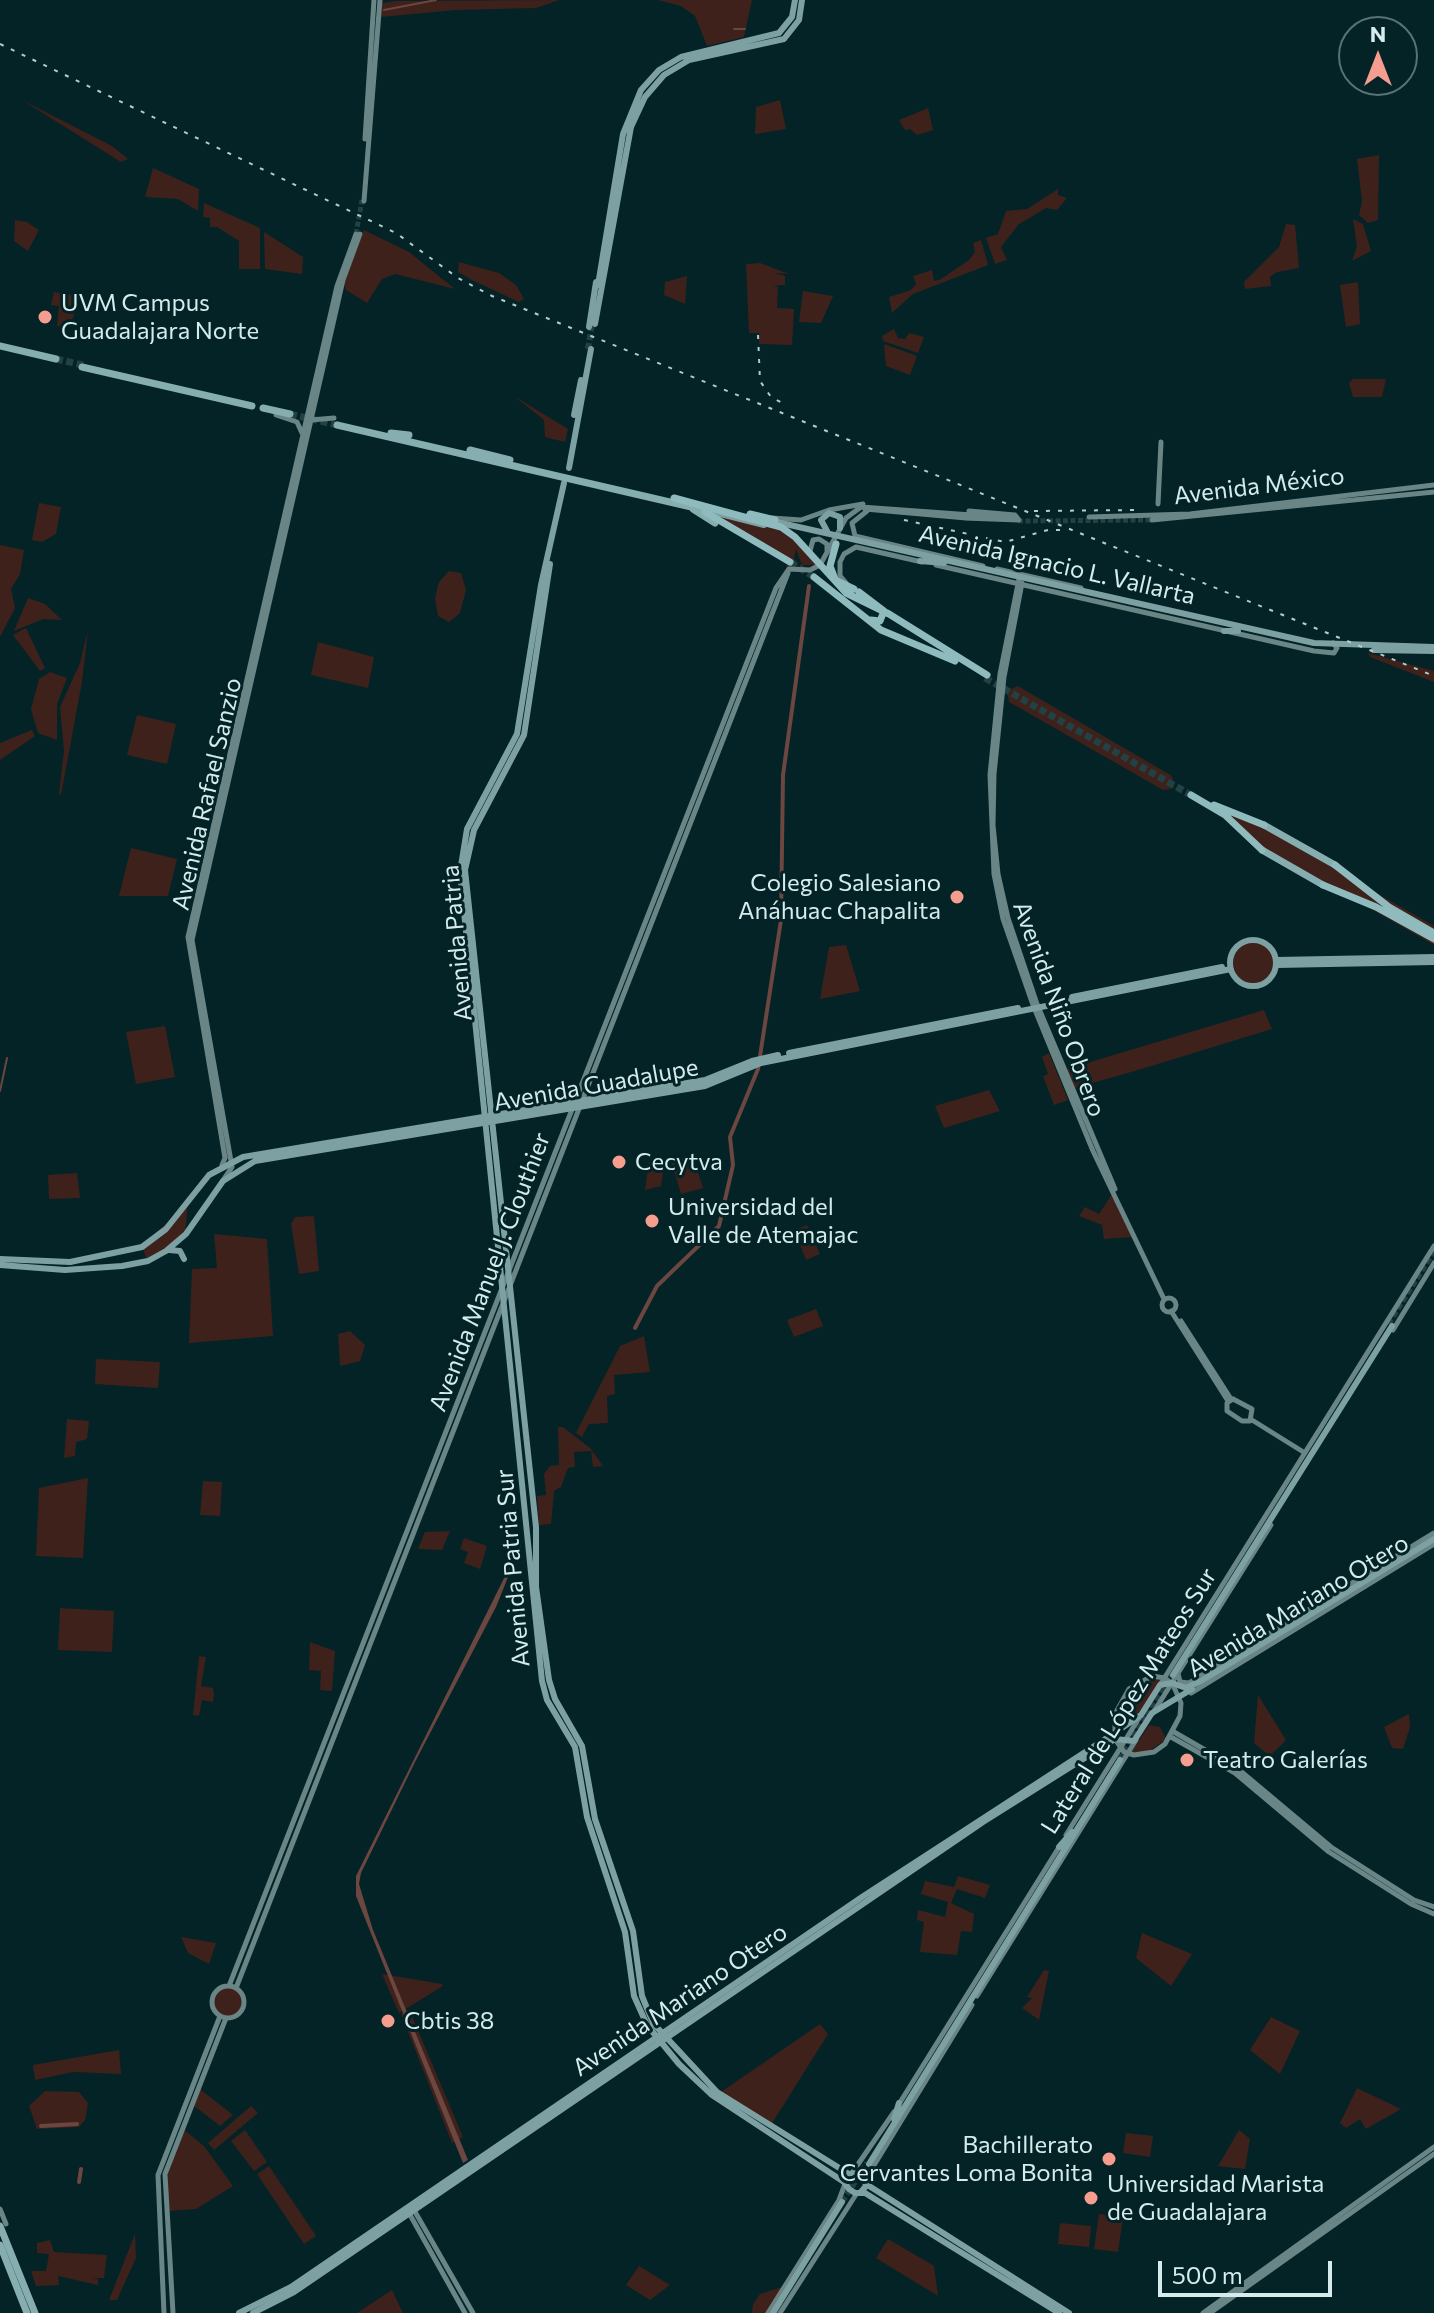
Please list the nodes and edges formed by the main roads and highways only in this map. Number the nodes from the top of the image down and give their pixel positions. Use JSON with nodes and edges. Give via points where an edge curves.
{"nodes":[{"id":1,"x":377,"y":0,"type":"edge"},
{"id":2,"x":795,"y":0,"type":"edge"},
{"id":3,"x":803,"y":2,"type":"edge"},
{"id":4,"x":618,"y":165,"type":"junction"},
{"id":5,"x":620,"y":195,"type":"junction"},
{"id":6,"x":363,"y":200,"type":"tunnel mouth"},
{"id":7,"x":610,"y":228,"type":"junction"},
{"id":8,"x":358,"y":234,"type":"tunnel mouth"},
{"id":9,"x":593,"y":326,"type":"tunnel mouth"},
{"id":10,"x":0,"y":347,"type":"edge"},
{"id":11,"x":590,"y":349,"type":"tunnel mouth"},
{"id":12,"x":56,"y":360,"type":"tunnel mouth"},
{"id":13,"x":587,"y":365,"type":"junction"},
{"id":14,"x":154,"y":377,"type":"dead end"},
{"id":15,"x":165,"y":383,"type":"junction"},
{"id":16,"x":141,"y":384,"type":"dead end"},
{"id":17,"x":177,"y":388,"type":"junction"},
{"id":18,"x":263,"y":407,"type":"dead end"},
{"id":19,"x":276,"y":415,"type":"dead end"},
{"id":20,"x":291,"y":415,"type":"joint"},
{"id":21,"x":578,"y":415,"type":"dead end"},
{"id":22,"x":309,"y":417,"type":"junction"},
{"id":23,"x":336,"y":422,"type":"junction"},
{"id":24,"x":319,"y":425,"type":"dead end"},
{"id":25,"x":376,"y":431,"type":"junction"},
{"id":26,"x":306,"y":434,"type":"junction"},
{"id":27,"x":409,"y":435,"type":"dead end"},
{"id":28,"x":1161,"y":442,"type":"dead end"},
{"id":29,"x":472,"y":453,"type":"junction"},
{"id":30,"x":457,"y":456,"type":"dead end"},
{"id":31,"x":517,"y":463,"type":"junction"},
{"id":32,"x":568,"y":467,"type":"dead end"},
{"id":33,"x":565,"y":484,"type":"dead end"},
{"id":34,"x":1434,"y":489,"type":"edge"},
{"id":35,"x":1383,"y":490,"type":"junction"},
{"id":36,"x":1357,"y":492,"type":"junction"},
{"id":37,"x":654,"y":495,"type":"junction"},
{"id":38,"x":673,"y":497,"type":"junction"},
{"id":39,"x":1360,"y":499,"type":"junction"},
{"id":40,"x":1332,"y":501,"type":"junction"},
{"id":41,"x":684,"y":504,"type":"junction"},
{"id":42,"x":1158,"y":504,"type":"dead end"},
{"id":43,"x":701,"y":506,"type":"junction"},
{"id":44,"x":872,"y":508,"type":"junction"},
{"id":45,"x":727,"y":511,"type":"junction"},
{"id":46,"x":924,"y":512,"type":"junction"},
{"id":47,"x":750,"y":514,"type":"joint"},
{"id":48,"x":1190,"y":514,"type":"junction"},
{"id":49,"x":1089,"y":517,"type":"dead end"},
{"id":50,"x":1013,"y":520,"type":"tunnel mouth"},
{"id":51,"x":776,"y":522,"type":"junction"},
{"id":52,"x":715,"y":523,"type":"dead end"},
{"id":53,"x":726,"y":529,"type":"dead end"},
{"id":54,"x":840,"y":531,"type":"junction"},
{"id":55,"x":830,"y":533,"type":"junction"},
{"id":56,"x":794,"y":534,"type":"junction"},
{"id":57,"x":755,"y":541,"type":"junction"},
{"id":58,"x":835,"y":542,"type":"junction"},
{"id":59,"x":810,"y":551,"type":"junction"},
{"id":60,"x":929,"y":553,"type":"junction"},
{"id":61,"x":920,"y":561,"type":"junction"},
{"id":62,"x":790,"y":562,"type":"tunnel mouth"},
{"id":63,"x":954,"y":562,"type":"junction"},
{"id":64,"x":945,"y":563,"type":"junction"},
{"id":65,"x":819,"y":566,"type":"junction"},
{"id":66,"x":964,"y":570,"type":"junction"},
{"id":67,"x":1021,"y":579,"type":"junction"},
{"id":68,"x":837,"y":581,"type":"junction"},
{"id":69,"x":1033,"y":587,"type":"junction"},
{"id":70,"x":856,"y":590,"type":"junction"},
{"id":71,"x":1019,"y":598,"type":"junction"},
{"id":72,"x":875,"y":603,"type":"junction"},
{"id":73,"x":1147,"y":603,"type":"junction"},
{"id":74,"x":1136,"y":604,"type":"junction"},
{"id":75,"x":1165,"y":607,"type":"junction"},
{"id":76,"x":858,"y":614,"type":"junction"},
{"id":77,"x":1197,"y":616,"type":"dead end"},
{"id":78,"x":1215,"y":620,"type":"dead end"},
{"id":79,"x":898,"y":622,"type":"junction"},
{"id":80,"x":1224,"y":631,"type":"junction"},
{"id":81,"x":1242,"y":631,"type":"junction"},
{"id":82,"x":891,"y":636,"type":"junction"},
{"id":83,"x":933,"y":636,"type":"dead end"},
{"id":84,"x":912,"y":648,"type":"dead end"},
{"id":85,"x":1434,"y":649,"type":"edge"},
{"id":86,"x":1394,"y":913,"type":"junction"},
{"id":87,"x":1434,"y":936,"type":"edge"},
{"id":88,"x":1434,"y":960,"type":"edge"},
{"id":89,"x":1276,"y":962,"type":"junction"},
{"id":90,"x":1231,"y":967,"type":"junction"},
{"id":91,"x":1036,"y":1007,"type":"junction"},
{"id":92,"x":578,"y":1104,"type":"junction"},
{"id":93,"x":489,"y":1119,"type":"junction"},
{"id":94,"x":231,"y":1161,"type":"junction"},
{"id":95,"x":222,"y":1165,"type":"junction"},
{"id":96,"x":552,"y":1171,"type":"junction"},
{"id":97,"x":207,"y":1176,"type":"junction"},
{"id":98,"x":221,"y":1184,"type":"junction"},
{"id":99,"x":194,"y":1193,"type":"junction"},
{"id":100,"x":208,"y":1203,"type":"junction"},
{"id":101,"x":1434,"y":1246,"type":"edge"},
{"id":102,"x":166,"y":1251,"type":"junction"},
{"id":103,"x":121,"y":1253,"type":"junction"},
{"id":104,"x":106,"y":1256,"type":"junction"},
{"id":105,"x":184,"y":1259,"type":"dead end"},
{"id":106,"x":0,"y":1262,"type":"edge"},
{"id":107,"x":511,"y":1262,"type":"junction"},
{"id":108,"x":1434,"y":1263,"type":"edge"},
{"id":109,"x":122,"y":1266,"type":"junction"},
{"id":110,"x":106,"y":1267,"type":"junction"},
{"id":111,"x":509,"y":1274,"type":"junction"},
{"id":112,"x":507,"y":1287,"type":"junction"},
{"id":113,"x":1166,"y":1298,"type":"junction"},
{"id":114,"x":505,"y":1300,"type":"junction"},
{"id":115,"x":1396,"y":1306,"type":"junction"},
{"id":116,"x":1172,"y":1310,"type":"junction"},
{"id":117,"x":1405,"y":1310,"type":"junction"},
{"id":118,"x":1390,"y":1324,"type":"junction"},
{"id":119,"x":1230,"y":1400,"type":"junction"},
{"id":120,"x":1252,"y":1419,"type":"junction"},
{"id":121,"x":449,"y":1433,"type":"junction"},
{"id":122,"x":1309,"y":1454,"type":"junction"},
{"id":123,"x":1434,"y":1539,"type":"edge"},
{"id":124,"x":1408,"y":1555,"type":"junction"},
{"id":125,"x":1404,"y":1563,"type":"junction"},
{"id":126,"x":1348,"y":1594,"type":"junction"},
{"id":127,"x":1268,"y":1646,"type":"junction"},
{"id":128,"x":1258,"y":1647,"type":"junction"},
{"id":129,"x":1217,"y":1672,"type":"junction"},
{"id":130,"x":1172,"y":1676,"type":"junction"},
{"id":131,"x":1199,"y":1680,"type":"junction"},
{"id":132,"x":543,"y":1685,"type":"junction"},
{"id":133,"x":1160,"y":1685,"type":"joint"},
{"id":134,"x":552,"y":1693,"type":"junction"},
{"id":135,"x":1179,"y":1697,"type":"junction"},
{"id":136,"x":549,"y":1703,"type":"junction"},
{"id":137,"x":1152,"y":1713,"type":"junction"},
{"id":138,"x":1141,"y":1715,"type":"junction"},
{"id":139,"x":1114,"y":1736,"type":"junction"},
{"id":140,"x":1174,"y":1736,"type":"junction"},
{"id":141,"x":1136,"y":1740,"type":"junction"},
{"id":142,"x":1122,"y":1745,"type":"junction"},
{"id":143,"x":1121,"y":1757,"type":"junction"},
{"id":144,"x":1072,"y":1832,"type":"junction"},
{"id":145,"x":1059,"y":1847,"type":"junction"},
{"id":146,"x":1053,"y":1869,"type":"junction"},
{"id":147,"x":1047,"y":1884,"type":"junction"},
{"id":148,"x":1025,"y":1902,"type":"junction"},
{"id":149,"x":1434,"y":1907,"type":"edge"},
{"id":150,"x":1022,"y":1912,"type":"junction"},
{"id":151,"x":1434,"y":1914,"type":"edge"},
{"id":152,"x":990,"y":1962,"type":"junction"},
{"id":153,"x":232,"y":1987,"type":"junction"},
{"id":154,"x":975,"y":1993,"type":"junction"},
{"id":155,"x":971,"y":2005,"type":"junction"},
{"id":156,"x":223,"y":2017,"type":"junction"},
{"id":157,"x":955,"y":2021,"type":"junction"},
{"id":158,"x":946,"y":2029,"type":"junction"},
{"id":159,"x":660,"y":2038,"type":"junction"},
{"id":160,"x":914,"y":2098,"type":"junction"},
{"id":161,"x":902,"y":2106,"type":"junction"},
{"id":162,"x":893,"y":2120,"type":"junction"},
{"id":163,"x":1434,"y":2147,"type":"edge"},
{"id":164,"x":1434,"y":2154,"type":"edge"},
{"id":165,"x":813,"y":2157,"type":"junction"},
{"id":166,"x":867,"y":2164,"type":"junction"},
{"id":167,"x":850,"y":2174,"type":"junction"},
{"id":168,"x":845,"y":2183,"type":"junction"},
{"id":169,"x":866,"y":2183,"type":"junction"},
{"id":170,"x":860,"y":2192,"type":"junction"},
{"id":171,"x":843,"y":2202,"type":"junction"},
{"id":172,"x":894,"y":2208,"type":"junction"},
{"id":173,"x":410,"y":2209,"type":"junction"},
{"id":174,"x":0,"y":2212,"type":"edge"},
{"id":175,"x":3,"y":2225,"type":"edge"},
{"id":176,"x":0,"y":2245,"type":"edge"},
{"id":177,"x":775,"y":2311,"type":"edge"},
{"id":178,"x":27,"y":2313,"type":"edge"},
{"id":179,"x":35,"y":2313,"type":"edge"},
{"id":180,"x":164,"y":2313,"type":"edge"},
{"id":181,"x":173,"y":2313,"type":"edge"},
{"id":182,"x":239,"y":2313,"type":"edge"},
{"id":183,"x":253,"y":2313,"type":"edge"},
{"id":184,"x":465,"y":2313,"type":"edge"},
{"id":185,"x":473,"y":2313,"type":"edge"},
{"id":186,"x":1059,"y":2313,"type":"edge"},
{"id":187,"x":1069,"y":2313,"type":"edge"},
{"id":188,"x":1203,"y":2313,"type":"edge"},
{"id":189,"x":1210,"y":2313,"type":"edge"}],
"edges":[{"from":1,"to":6,"type":"main road"},
{"from":2,"to":4,"type":"main road","via":[[790,22],[773,36],[697,50],[659,70],[632,106]]},
{"from":3,"to":5,"type":"main road","via":[[796,26],[784,39],[689,60],[655,84],[631,127]]},
{"from":4,"to":5,"type":"main road"},
{"from":4,"to":7,"type":"main road"},
{"from":5,"to":7,"type":"main road"},
{"from":7,"to":9,"type":"main road"},
{"from":8,"to":22,"type":"main road","name":"Avenida Rafael Sanzio","via":[[337,286]]},
{"from":10,"to":12,"type":"highway"},
{"from":11,"to":13,"type":"main road"},
{"from":13,"to":21,"type":"main road"},
{"from":13,"to":32,"type":"main road"},
{"from":14,"to":15,"type":"highway"},
{"from":15,"to":17,"type":"highway","via":[[252,404]]},
{"from":15,"to":17,"type":"highway","via":[[83,366]]},
{"from":16,"to":17,"type":"highway"},
{"from":18,"to":20,"type":"highway"},
{"from":19,"to":26,"type":"main road","via":[[297,422]]},
{"from":20,"to":22,"type":"main road"},
{"from":22,"to":23,"type":"main road"},
{"from":22,"to":26,"type":"main road","name":"Avenida Rafael Sanzio"},
{"from":23,"to":25,"type":"highway","name":"Avenida Ignacio L. Vallarta"},
{"from":23,"to":29,"type":"highway","name":"Avenida Ignacio L. Vallarta"},
{"from":24,"to":26,"type":"main road"},
{"from":25,"to":27,"type":"highway"},
{"from":25,"to":31,"type":"highway","name":"Avenida Ignacio L. Vallarta"},
{"from":26,"to":94,"type":"main road","name":"Avenida Rafael Sanzio","via":[[192,940]]},
{"from":26,"to":95,"type":"main road","name":"Avenida Rafael Sanzio","via":[[187,941],[225,1158]]},
{"from":28,"to":42,"type":"main road"},
{"from":29,"to":30,"type":"highway"},
{"from":29,"to":31,"type":"highway","name":"Avenida Ignacio L. Vallarta"},
{"from":31,"to":37,"type":"highway","name":"Avenida Ignacio L. Vallarta"},
{"from":33,"to":93,"type":"main road","name":"Avenida Patria","via":[[518,732],[467,829],[461,857]]},
{"from":34,"to":35,"type":"main road","name":"Avenida México"},
{"from":34,"to":39,"type":"main road","name":"Avenida México"},
{"from":35,"to":36,"type":"main road","name":"Avenida México"},
{"from":35,"to":39,"type":"main road"},
{"from":36,"to":40,"type":"main road"},
{"from":36,"to":48,"type":"main road","name":"Avenida México"},
{"from":37,"to":38,"type":"highway","name":"Avenida Ignacio L. Vallarta"},
{"from":37,"to":41,"type":"highway","name":"Avenida Ignacio L. Vallarta"},
{"from":38,"to":45,"type":"main road","name":"Avenida Ignacio L. Vallarta"},
{"from":38,"to":51,"type":"highway","name":"Avenida Ignacio L. Vallarta","via":[[742,519]]},
{"from":39,"to":40,"type":"main road","name":"Avenida México"},
{"from":40,"to":48,"type":"main road","name":"Avenida México","via":[[1149,519]]},
{"from":41,"to":43,"type":"highway","name":"Avenida Ignacio L. Vallarta"},
{"from":41,"to":52,"type":"highway"},
{"from":43,"to":45,"type":"main road"},
{"from":43,"to":57,"type":"highway"},
{"from":43,"to":64,"type":"main road","name":"Avenida Ignacio L. Vallarta","via":[[751,524]]},
{"from":44,"to":46,"type":"main road"},
{"from":44,"to":47,"type":"main road","via":[[847,506],[791,522]]},
{"from":44,"to":54,"type":"main road","via":[[855,509]]},
{"from":44,"to":60,"type":"main road","name":"Avenida Ignacio L. Vallarta","via":[[852,523],[855,536]]},
{"from":45,"to":55,"type":"main road","name":"Avenida Ignacio L. Vallarta"},
{"from":46,"to":46,"type":"main road","via":[[1013,522],[1019,520],[1012,514]]},
{"from":46,"to":50,"type":"main road"},
{"from":47,"to":51,"type":"highway"},
{"from":48,"to":49,"type":"main road","name":"Avenida México"},
{"from":51,"to":56,"type":"highway"},
{"from":53,"to":57,"type":"highway"},
{"from":54,"to":55,"type":"main road","via":[[840,517],[829,513],[820,523]]},
{"from":54,"to":58,"type":"main road"},
{"from":55,"to":63,"type":"main road","name":"Avenida Ignacio L. Vallarta"},
{"from":56,"to":59,"type":"highway"},
{"from":56,"to":65,"type":"highway"},
{"from":57,"to":62,"type":"highway"},
{"from":58,"to":65,"type":"main road"},
{"from":58,"to":68,"type":"highway","via":[[830,566]]},
{"from":59,"to":65,"type":"highway"},
{"from":59,"to":65,"type":"main road","via":[[813,540],[822,539],[828,547]]},
{"from":60,"to":63,"type":"main road"},
{"from":60,"to":67,"type":"main road","name":"Avenida Ignacio L. Vallarta"},
{"from":61,"to":64,"type":"main road"},
{"from":61,"to":66,"type":"main road","name":"Avenida Ignacio L. Vallarta"},
{"from":61,"to":70,"type":"main road","name":"Avenida Ignacio L. Vallarta","via":[[861,547],[848,551],[840,562],[840,576]]},
{"from":63,"to":67,"type":"main road","name":"Avenida Ignacio L. Vallarta"},
{"from":64,"to":66,"type":"main road","name":"Avenida Ignacio L. Vallarta"},
{"from":65,"to":76,"type":"highway"},
{"from":65,"to":79,"type":"highway","via":[[846,593]]},
{"from":65,"to":92,"type":"main road","name":"Avenida Manuel J. Clouthier","via":[[795,567],[772,598]]},
{"from":66,"to":67,"type":"main road","name":"Avenida Ignacio L. Vallarta"},
{"from":67,"to":69,"type":"main road","name":"Avenida Ignacio L. Vallarta"},
{"from":67,"to":71,"type":"main road","name":"Avenida Niño Obrero"},
{"from":67,"to":73,"type":"main road","name":"Avenida Ignacio L. Vallarta"},
{"from":67,"to":74,"type":"main road","name":"Avenida Ignacio L. Vallarta"},
{"from":67,"to":81,"type":"main road","name":"Avenida Ignacio L. Vallarta"},
{"from":67,"to":91,"type":"main road","name":"Avenida Niño Obrero","via":[[997,697],[989,825],[1003,919]]},
{"from":68,"to":70,"type":"highway"},
{"from":68,"to":72,"type":"highway"},
{"from":69,"to":71,"type":"main road"},
{"from":69,"to":80,"type":"main road","name":"Avenida Ignacio L. Vallarta"},
{"from":70,"to":72,"type":"highway"},
{"from":71,"to":91,"type":"main road","name":"Avenida Niño Obrero","via":[[1001,699],[993,825],[1008,918]]},
{"from":72,"to":76,"type":"highway","via":[[884,611],[882,620]]},
{"from":73,"to":74,"type":"main road"},
{"from":73,"to":75,"type":"main road","name":"Avenida Ignacio L. Vallarta"},
{"from":74,"to":81,"type":"main road","name":"Avenida Ignacio L. Vallarta"},
{"from":75,"to":77,"type":"main road"},
{"from":75,"to":80,"type":"main road","name":"Avenida Ignacio L. Vallarta","via":[[1334,643],[1337,650]]},
{"from":76,"to":82,"type":"highway"},
{"from":78,"to":81,"type":"main road"},
{"from":79,"to":82,"type":"highway","via":[[986,676]]},
{"from":79,"to":83,"type":"highway"},
{"from":80,"to":81,"type":"main road"},
{"from":81,"to":85,"type":"main road","name":"Avenida Ignacio L. Vallarta","via":[[1332,646]]},
{"from":82,"to":84,"type":"highway"},
{"from":86,"to":86,"type":"highway","via":[[1335,865],[1264,825],[1191,794],[1225,815],[1262,850],[1323,885]]},
{"from":86,"to":87,"type":"highway"},
{"from":88,"to":89,"type":"main road"},
{"from":89,"to":90,"type":"main road","via":[[1269,980],[1254,986],[1239,981]]},
{"from":89,"to":90,"type":"main road","via":[[1266,944],[1251,940],[1234,950]]},
{"from":90,"to":91,"type":"main road","name":"Avenida Guadalupe"},
{"from":91,"to":92,"type":"main road","name":"Avenida Guadalupe","via":[[757,1062],[716,1083]]},
{"from":91,"to":113,"type":"main road","name":"Avenida Niño Obrero","via":[[1093,1151]]},
{"from":92,"to":93,"type":"main road","name":"Avenida Guadalupe"},
{"from":92,"to":96,"type":"main road","name":"Avenida Manuel J. Clouthier"},
{"from":93,"to":94,"type":"main road","name":"Avenida Guadalupe"},
{"from":93,"to":98,"type":"main road","name":"Avenida Guadalupe","via":[[263,1159]]},
{"from":93,"to":107,"type":"main road","name":"Avenida Patria Sur"},
{"from":93,"to":111,"type":"main road","name":"Avenida Patria Sur"},
{"from":94,"to":95,"type":"main road","name":"Avenida Guadalupe"},
{"from":94,"to":98,"type":"main road","via":[[232,1170]]},
{"from":95,"to":97,"type":"main road","name":"Avenida Guadalupe"},
{"from":96,"to":107,"type":"main road","name":"Avenida Manuel J. Clouthier"},
{"from":96,"to":111,"type":"main road","name":"Avenida Manuel J. Clouthier"},
{"from":97,"to":98,"type":"main road","via":[[211,1187]]},
{"from":97,"to":99,"type":"main road","name":"Avenida Guadalupe"},
{"from":98,"to":100,"type":"main road","name":"Avenida Guadalupe"},
{"from":99,"to":100,"type":"main road","via":[[205,1193]]},
{"from":99,"to":103,"type":"main road","name":"Avenida Guadalupe","via":[[151,1242]]},
{"from":100,"to":102,"type":"main road","name":"Avenida Guadalupe"},
{"from":101,"to":115,"type":"main road"},
{"from":102,"to":105,"type":"main road","via":[[178,1250]]},
{"from":102,"to":109,"type":"main road","name":"Avenida Guadalupe"},
{"from":103,"to":104,"type":"main road","name":"Avenida Guadalupe"},
{"from":103,"to":109,"type":"main road","via":[[117,1261]]},
{"from":104,"to":106,"type":"main road","name":"Avenida Guadalupe","via":[[61,1263]]},
{"from":104,"to":110,"type":"main road"},
{"from":106,"to":110,"type":"main road","name":"Avenida Guadalupe","via":[[65,1270]]},
{"from":107,"to":111,"type":"main road","name":"Avenida Patria Sur"},
{"from":108,"to":117,"type":"main road"},
{"from":109,"to":110,"type":"main road","name":"Avenida Guadalupe"},
{"from":111,"to":112,"type":"main road","name":"Avenida Patria Sur"},
{"from":111,"to":112,"type":"main road","name":"Avenida Manuel J. Clouthier"},
{"from":112,"to":114,"type":"main road","name":"Avenida Patria Sur"},
{"from":112,"to":121,"type":"main road","name":"Avenida Manuel J. Clouthier"},
{"from":112,"to":134,"type":"main road","name":"Avenida Patria Sur","via":[[536,1527],[536,1587]]},
{"from":113,"to":116,"type":"main road","via":[[1175,1301]]},
{"from":113,"to":116,"type":"main road","via":[[1162,1307]]},
{"from":114,"to":121,"type":"main road","name":"Avenida Manuel J. Clouthier"},
{"from":114,"to":132,"type":"main road","name":"Avenida Patria Sur"},
{"from":115,"to":117,"type":"main road","via":[[1399,1312]]},
{"from":115,"to":118,"type":"main road"},
{"from":116,"to":119,"type":"main road"},
{"from":117,"to":118,"type":"main road"},
{"from":118,"to":122,"type":"main road"},
{"from":119,"to":120,"type":"main road","via":[[1252,1409]]},
{"from":119,"to":120,"type":"main road","via":[[1228,1413],[1245,1422]]},
{"from":120,"to":122,"type":"main road"},
{"from":121,"to":153,"type":"main road","name":"Avenida Manuel J. Clouthier"},
{"from":122,"to":130,"type":"main road"},
{"from":123,"to":124,"type":"main road","name":"Avenida Mariano Otero"},
{"from":123,"to":125,"type":"main road","name":"Avenida Mariano Otero"},
{"from":123,"to":129,"type":"main road","name":"Avenida Mariano Otero"},
{"from":124,"to":125,"type":"main road"},
{"from":124,"to":126,"type":"main road","name":"Avenida Mariano Otero"},
{"from":125,"to":126,"type":"main road","name":"Avenida Mariano Otero"},
{"from":126,"to":127,"type":"main road","name":"Avenida Mariano Otero"},
{"from":126,"to":128,"type":"main road","name":"Avenida Mariano Otero"},
{"from":127,"to":128,"type":"main road"},
{"from":127,"to":129,"type":"main road","name":"Avenida Mariano Otero"},
{"from":128,"to":129,"type":"main road","name":"Avenida Mariano Otero"},
{"from":129,"to":131,"type":"main road","name":"Avenida Mariano Otero"},
{"from":129,"to":135,"type":"main road","name":"Avenida Mariano Otero"},
{"from":130,"to":131,"type":"main road","via":[[1183,1684]]},
{"from":130,"to":131,"type":"main road","name":"Avenida Mariano Otero","via":[[1190,1687]]},
{"from":130,"to":133,"type":"main road","name":"Avenida Mariano Otero"},
{"from":130,"to":135,"type":"main road"},
{"from":130,"to":137,"type":"main road","name":"Lateral de López Mateos Sur"},
{"from":130,"to":139,"type":"main road","via":[[1147,1677],[1129,1689],[1115,1714]]},
{"from":131,"to":135,"type":"main road","name":"Avenida Mariano Otero"},
{"from":132,"to":134,"type":"main road"},
{"from":132,"to":136,"type":"main road","name":"Avenida Patria Sur"},
{"from":133,"to":138,"type":"main road","name":"Lateral de López Mateos Sur"},
{"from":134,"to":136,"type":"main road"},
{"from":134,"to":159,"type":"main road","name":"Avenida Patria Sur","via":[[582,1746],[595,1819],[633,1931],[642,1996]]},
{"from":135,"to":137,"type":"main road","name":"Avenida Mariano Otero"},
{"from":135,"to":140,"type":"main road"},
{"from":136,"to":159,"type":"main road","name":"Avenida Patria Sur","via":[[575,1747],[587,1817],[629,1945],[634,1996]]},
{"from":137,"to":141,"type":"main road","name":"Lateral de López Mateos Sur"},
{"from":138,"to":139,"type":"main road","name":"Avenida Mariano Otero"},
{"from":138,"to":142,"type":"main road","name":"Lateral de López Mateos Sur"},
{"from":139,"to":142,"type":"main road"},
{"from":139,"to":159,"type":"main road","name":"Avenida Mariano Otero","via":[[906,1868]]},
{"from":140,"to":143,"type":"main road","via":[[1154,1752]]},
{"from":140,"to":149,"type":"main road","via":[[1238,1769],[1331,1847],[1414,1900]]},
{"from":140,"to":151,"type":"main road","via":[[1235,1773],[1329,1852]]},
{"from":141,"to":142,"type":"main road"},
{"from":141,"to":143,"type":"main road","name":"Lateral de López Mateos Sur"},
{"from":142,"to":143,"type":"main road"},
{"from":143,"to":144,"type":"main road"},
{"from":143,"to":145,"type":"main road","name":"Lateral de López Mateos Sur"},
{"from":143,"to":146,"type":"main road"},
{"from":143,"to":147,"type":"main road","name":"Lateral de López Mateos Sur"},
{"from":144,"to":145,"type":"main road"},
{"from":144,"to":150,"type":"main road"},
{"from":145,"to":148,"type":"main road","name":"Lateral de López Mateos Sur"},
{"from":146,"to":147,"type":"main road"},
{"from":146,"to":154,"type":"main road"},
{"from":147,"to":155,"type":"main road","name":"Lateral de López Mateos Sur"},
{"from":148,"to":150,"type":"main road"},
{"from":148,"to":152,"type":"main road","name":"Lateral de López Mateos Sur"},
{"from":150,"to":152,"type":"main road"},
{"from":152,"to":157,"type":"main road"},
{"from":152,"to":158,"type":"main road","name":"Lateral de López Mateos Sur"},
{"from":153,"to":156,"type":"main road","via":[[217,1990],[212,2000]]},
{"from":153,"to":156,"type":"main road","via":[[243,1995],[244,2006],[238,2015]]},
{"from":154,"to":155,"type":"main road"},
{"from":154,"to":161,"type":"main road"},
{"from":155,"to":160,"type":"main road","name":"Lateral de López Mateos Sur"},
{"from":156,"to":180,"type":"main road","via":[[158,2175]]},
{"from":156,"to":181,"type":"main road","via":[[165,2174]]},
{"from":157,"to":158,"type":"main road"},
{"from":157,"to":162,"type":"main road"},
{"from":158,"to":161,"type":"main road","name":"Lateral de López Mateos Sur"},
{"from":159,"to":165,"type":"main road","via":[[717,2092]]},
{"from":159,"to":173,"type":"main road","name":"Avenida Mariano Otero"},
{"from":160,"to":161,"type":"main road"},
{"from":160,"to":166,"type":"main road","name":"Lateral de López Mateos Sur"},
{"from":161,"to":162,"type":"main road"},
{"from":161,"to":166,"type":"main road"},
{"from":162,"to":166,"type":"main road"},
{"from":163,"to":188,"type":"main road"},
{"from":164,"to":189,"type":"main road"},
{"from":165,"to":167,"type":"main road"},
{"from":165,"to":168,"type":"main road"},
{"from":166,"to":167,"type":"main road","name":"Lateral de López Mateos Sur"},
{"from":166,"to":169,"type":"main road","name":"Lateral de López Mateos Sur"},
{"from":167,"to":168,"type":"main road"},
{"from":167,"to":169,"type":"main road"},
{"from":168,"to":170,"type":"main road","via":[[852,2192]]},
{"from":168,"to":171,"type":"main road"},
{"from":169,"to":170,"type":"main road"},
{"from":169,"to":172,"type":"main road"},
{"from":170,"to":171,"type":"main road"},
{"from":170,"to":172,"type":"main road"},
{"from":171,"to":177,"type":"main road"},
{"from":171,"to":177,"type":"main road"},
{"from":171,"to":177,"type":"main road"},
{"from":172,"to":186,"type":"main road"},
{"from":172,"to":187,"type":"main road"},
{"from":173,"to":182,"type":"main road","name":"Avenida Mariano Otero","via":[[291,2287]]},
{"from":173,"to":183,"type":"main road","name":"Avenida Mariano Otero","via":[[294,2292]]},
{"from":173,"to":184,"type":"main road"},
{"from":173,"to":185,"type":"main road"},
{"from":174,"to":175,"type":"main road"},
{"from":175,"to":179,"type":"highway"},
{"from":176,"to":178,"type":"highway"}]}
